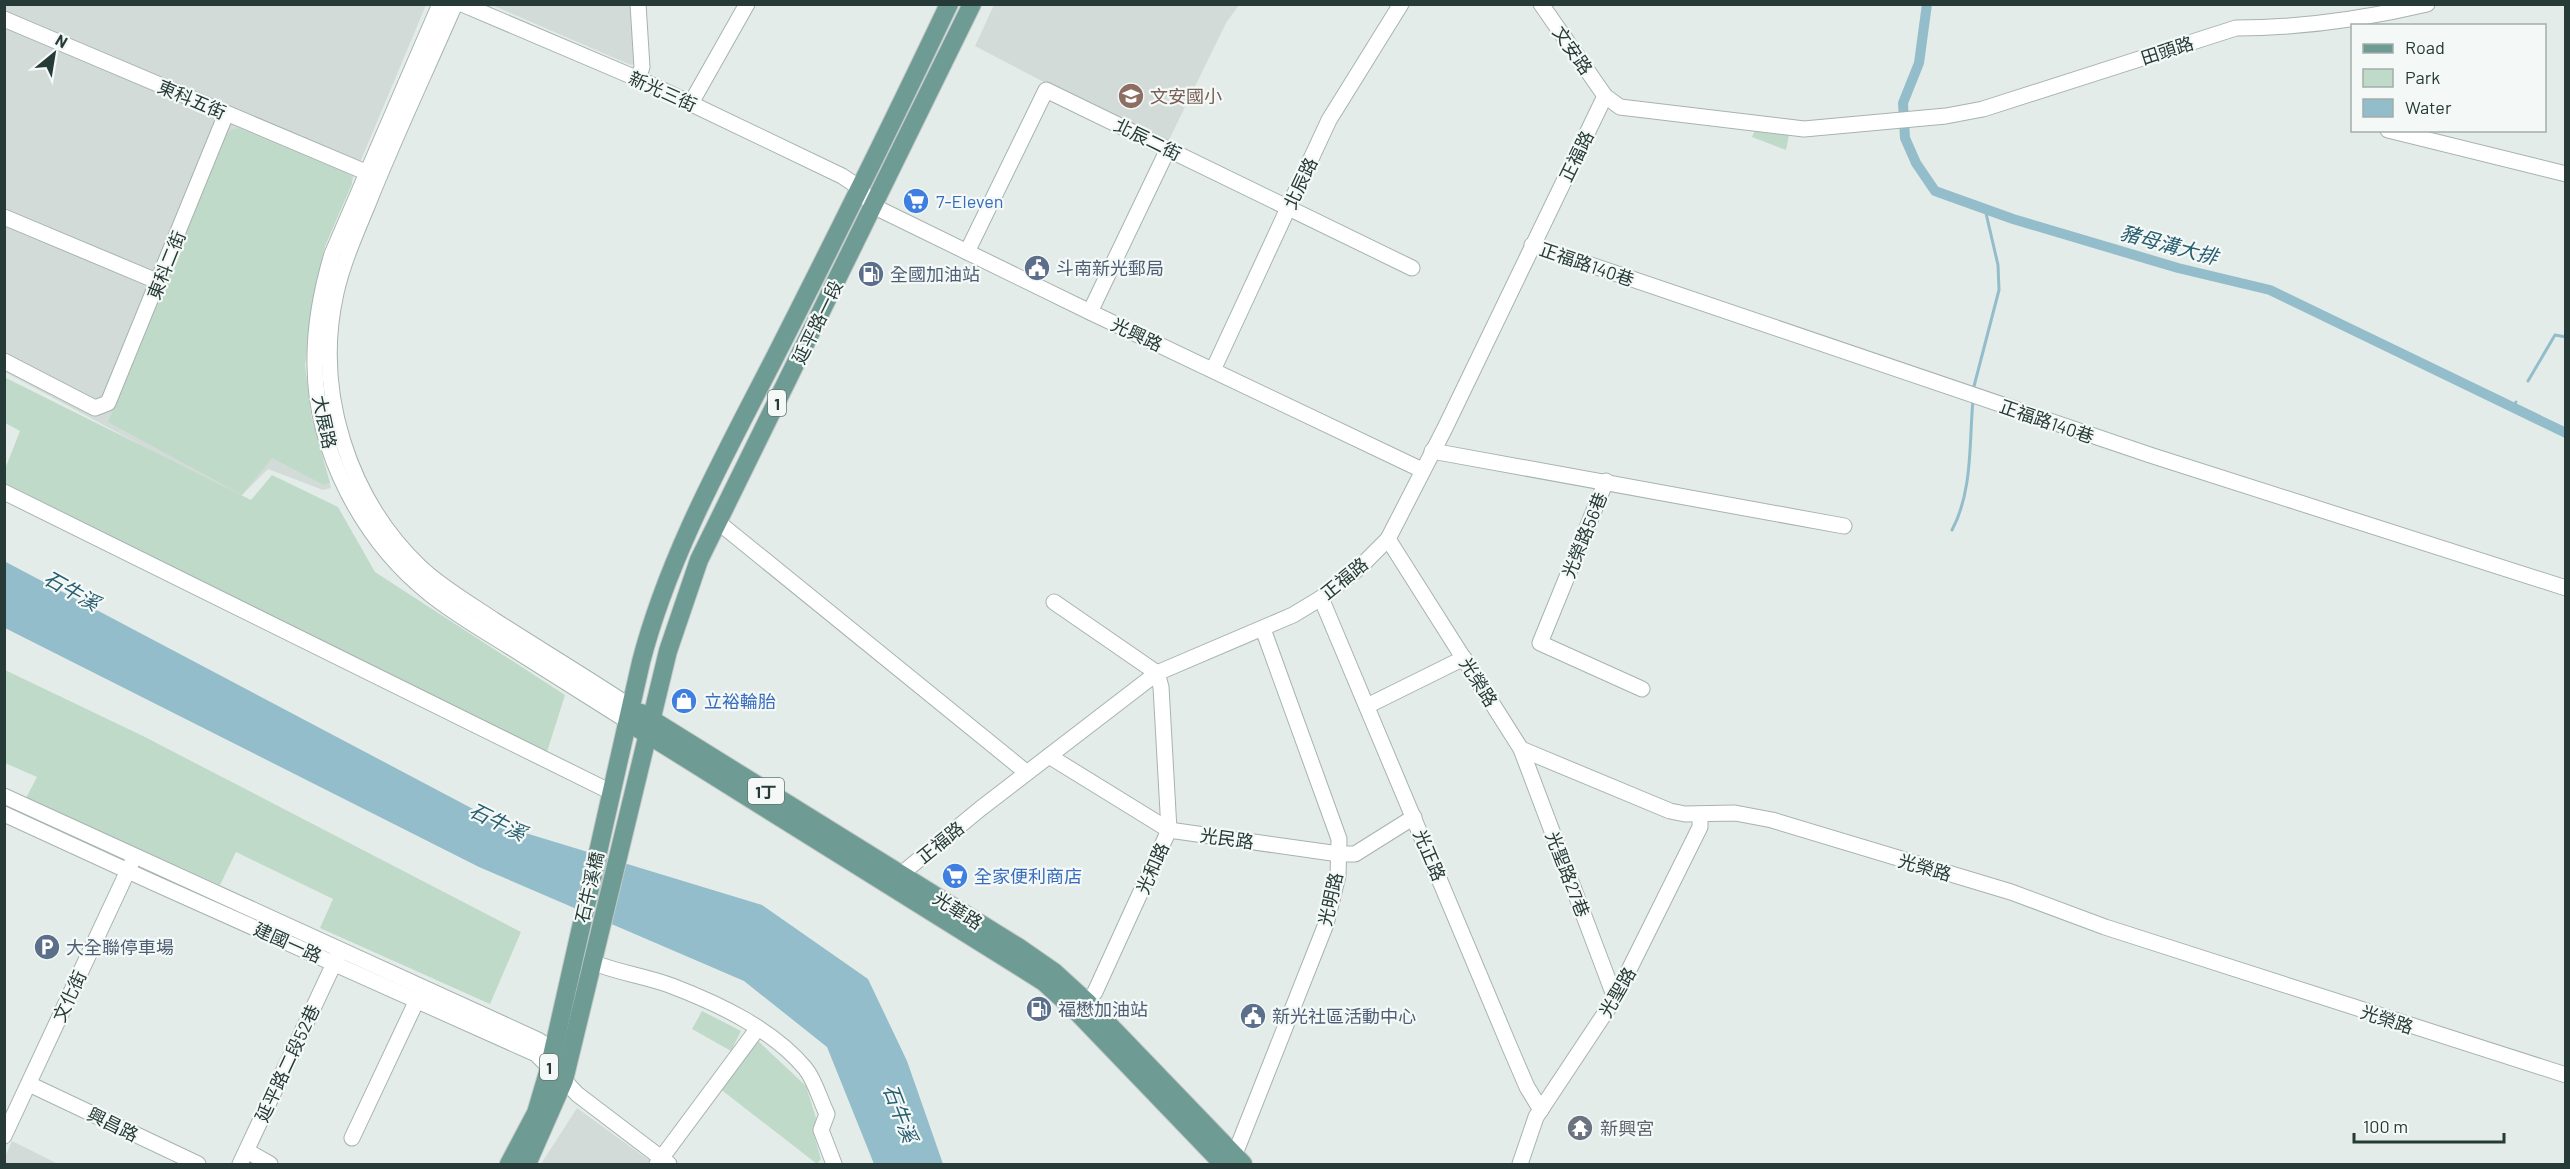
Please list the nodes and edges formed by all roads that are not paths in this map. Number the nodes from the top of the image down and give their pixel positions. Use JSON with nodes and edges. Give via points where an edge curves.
{"nodes":[{"id":1,"x":440,"y":4,"type":"edge"},
{"id":2,"x":455,"y":4,"type":"edge"},
{"id":3,"x":462,"y":4,"type":"edge"},
{"id":4,"x":638,"y":4,"type":"edge"},
{"id":5,"x":747,"y":4,"type":"edge"},
{"id":6,"x":949,"y":4,"type":"edge"},
{"id":7,"x":972,"y":4,"type":"edge"},
{"id":8,"x":1401,"y":4,"type":"edge"},
{"id":9,"x":1541,"y":4,"type":"edge"},
{"id":10,"x":2427,"y":4,"type":"edge"},
{"id":11,"x":4,"y":20,"type":"edge"},
{"id":12,"x":2357,"y":22,"type":"edge"},
{"id":13,"x":638,"y":80,"type":"junction"},
{"id":14,"x":1605,"y":96,"type":"junction"},
{"id":15,"x":691,"y":103,"type":"junction"},
{"id":16,"x":226,"y":114,"type":"junction"},
{"id":17,"x":2396,"y":132,"type":"edge"},
{"id":18,"x":1168,"y":149,"type":"junction"},
{"id":19,"x":2565,"y":174,"type":"edge"},
{"id":20,"x":373,"y":175,"type":"junction"},
{"id":21,"x":860,"y":188,"type":"junction"},
{"id":22,"x":873,"y":206,"type":"junction"},
{"id":23,"x":1288,"y":208,"type":"junction"},
{"id":24,"x":4,"y":217,"type":"edge"},
{"id":25,"x":1532,"y":245,"type":"junction"},
{"id":26,"x":967,"y":252,"type":"junction"},
{"id":27,"x":1412,"y":268,"type":"dead end"},
{"id":28,"x":159,"y":282,"type":"junction"},
{"id":29,"x":1090,"y":312,"type":"junction"},
{"id":30,"x":797,"y":314,"type":"junction"},
{"id":31,"x":816,"y":324,"type":"junction"},
{"id":32,"x":4,"y":361,"type":"edge"},
{"id":33,"x":1214,"y":370,"type":"junction"},
{"id":34,"x":738,"y":428,"type":"junction"},
{"id":35,"x":759,"y":438,"type":"junction"},
{"id":36,"x":1432,"y":451,"type":"junction"},
{"id":37,"x":1422,"y":470,"type":"junction"},
{"id":38,"x":1606,"y":481,"type":"junction"},
{"id":39,"x":4,"y":492,"type":"edge"},
{"id":40,"x":718,"y":522,"type":"junction"},
{"id":41,"x":1844,"y":526,"type":"dead end"},
{"id":42,"x":1388,"y":539,"type":"junction"},
{"id":43,"x":2565,"y":588,"type":"edge"},
{"id":44,"x":1321,"y":598,"type":"junction"},
{"id":45,"x":1054,"y":602,"type":"dead end"},
{"id":46,"x":1263,"y":629,"type":"junction"},
{"id":47,"x":1464,"y":658,"type":"junction"},
{"id":48,"x":1157,"y":673,"type":"junction"},
{"id":49,"x":1642,"y":689,"type":"dead end"},
{"id":50,"x":1367,"y":706,"type":"junction"},
{"id":51,"x":630,"y":715,"type":"junction"},
{"id":52,"x":649,"y":726,"type":"junction"},
{"id":53,"x":1521,"y":749,"type":"junction"},
{"id":54,"x":1049,"y":756,"type":"junction"},
{"id":55,"x":1026,"y":772,"type":"junction"},
{"id":56,"x":611,"y":792,"type":"junction"},
{"id":57,"x":4,"y":796,"type":"edge"},
{"id":58,"x":606,"y":811,"type":"joint"},
{"id":59,"x":4,"y":814,"type":"edge"},
{"id":60,"x":1700,"y":814,"type":"junction"},
{"id":61,"x":1414,"y":817,"type":"junction"},
{"id":62,"x":626,"y":818,"type":"joint"},
{"id":63,"x":1169,"y":830,"type":"junction"},
{"id":64,"x":1339,"y":854,"type":"junction"},
{"id":65,"x":135,"y":856,"type":"junction"},
{"id":66,"x":128,"y":871,"type":"junction"},
{"id":67,"x":895,"y":879,"type":"junction"},
{"id":68,"x":338,"y":956,"type":"junction"},
{"id":69,"x":592,"y":965,"type":"junction"},
{"id":70,"x":1616,"y":998,"type":"junction"},
{"id":71,"x":417,"y":1000,"type":"junction"},
{"id":72,"x":1083,"y":1008,"type":"junction"},
{"id":73,"x":758,"y":1028,"type":"junction"},
{"id":74,"x":552,"y":1049,"type":"junction"},
{"id":75,"x":549,"y":1069,"type":"junction"},
{"id":76,"x":2565,"y":1075,"type":"edge"},
{"id":77,"x":564,"y":1080,"type":"junction"},
{"id":78,"x":29,"y":1084,"type":"junction"},
{"id":79,"x":1541,"y":1110,"type":"junction"},
{"id":80,"x":4,"y":1136,"type":"edge"},
{"id":81,"x":352,"y":1138,"type":"dead end"},
{"id":82,"x":243,"y":1158,"type":"edge"},
{"id":83,"x":662,"y":1162,"type":"edge"},
{"id":84,"x":1233,"y":1162,"type":"edge"},
{"id":85,"x":198,"y":1164,"type":"edge"},
{"id":86,"x":270,"y":1164,"type":"edge"},
{"id":87,"x":509,"y":1164,"type":"edge"},
{"id":88,"x":527,"y":1164,"type":"edge"},
{"id":89,"x":834,"y":1164,"type":"edge"},
{"id":90,"x":1520,"y":1164,"type":"edge"}],
"edges":[{"from":1,"to":20,"type":"street","name":"大展路"},
{"from":2,"to":20,"type":"street","name":"大展路"},
{"from":3,"to":13,"type":"street","name":"新光三街"},
{"from":4,"to":13,"type":"street","via":[[642,67]]},
{"from":5,"to":15,"type":"street"},
{"from":6,"to":21,"type":"main road","name":"延平路一段","number":"1"},
{"from":7,"to":22,"type":"main road","name":"延平路一段","number":"1"},
{"from":8,"to":23,"type":"street","name":"北辰路","via":[[1329,120]]},
{"from":9,"to":14,"type":"street","name":"文安路"},
{"from":10,"to":12,"type":"street","name":"田頭路"},
{"from":11,"to":16,"type":"street","name":"東科五街"},
{"from":12,"to":14,"type":"street","name":"田頭路","via":[[2236,28],[1983,109],[1912,120],[1804,129],[1620,107]]},
{"from":13,"to":15,"type":"street","name":"新光三街"},
{"from":14,"to":25,"type":"street","name":"正福路"},
{"from":15,"to":21,"type":"street","name":"新光三街"},
{"from":16,"to":20,"type":"street","name":"東科五街"},
{"from":16,"to":28,"type":"street","name":"東科二街"},
{"from":17,"to":19,"type":"street"},
{"from":18,"to":23,"type":"street","name":"北辰二街"},
{"from":18,"to":26,"type":"street","name":"北辰二街","via":[[1046,90]]},
{"from":18,"to":29,"type":"street"},
{"from":20,"to":51,"type":"street","name":"大展路","via":[[336,293],[330,329],[331,385],[342,441],[368,502],[396,542],[421,568]]},
{"from":21,"to":22,"type":"street","name":"光興路"},
{"from":21,"to":30,"type":"main road","name":"延平路一段","number":"1"},
{"from":22,"to":26,"type":"street","name":"光興路"},
{"from":22,"to":31,"type":"main road","name":"延平路一段","number":"1"},
{"from":23,"to":27,"type":"street","name":"北辰二街"},
{"from":23,"to":33,"type":"street","name":"北辰路"},
{"from":24,"to":28,"type":"street"},
{"from":25,"to":36,"type":"street","name":"正福路"},
{"from":25,"to":43,"type":"street","name":"正福路140巷","via":[[2150,455]]},
{"from":26,"to":29,"type":"street","name":"光興路"},
{"from":28,"to":32,"type":"street","name":"東科二街","via":[[108,403],[102,407],[95,408]]},
{"from":29,"to":33,"type":"street","name":"光興路"},
{"from":30,"to":31,"type":"main road"},
{"from":30,"to":34,"type":"main road","name":"延平路一段","number":"1"},
{"from":31,"to":35,"type":"main road","name":"延平路一段","number":"1"},
{"from":33,"to":37,"type":"street","name":"光興路"},
{"from":34,"to":35,"type":"main road"},
{"from":34,"to":51,"type":"main road","name":"延平路一段","number":"1","via":[[659,605],[642,656]]},
{"from":35,"to":40,"type":"main road","name":"延平路一段","number":"1"},
{"from":36,"to":37,"type":"street","name":"正福路"},
{"from":36,"to":38,"type":"street"},
{"from":37,"to":42,"type":"street","name":"正福路"},
{"from":38,"to":41,"type":"street","name":"光榮路56巷"},
{"from":38,"to":49,"type":"street","name":"光榮路56巷","via":[[1540,643]]},
{"from":39,"to":56,"type":"street"},
{"from":40,"to":52,"type":"main road","name":"延平路一段","number":"1","via":[[695,570]]},
{"from":40,"to":55,"type":"street"},
{"from":42,"to":44,"type":"street","name":"正福路"},
{"from":42,"to":47,"type":"street","name":"光榮路"},
{"from":44,"to":46,"type":"street","name":"正福路"},
{"from":44,"to":50,"type":"street","name":"光正路"},
{"from":45,"to":48,"type":"street"},
{"from":46,"to":48,"type":"street","name":"正福路"},
{"from":46,"to":64,"type":"street","name":"光明路","via":[[1339,839]]},
{"from":47,"to":50,"type":"street"},
{"from":47,"to":53,"type":"street","name":"光榮路"},
{"from":48,"to":54,"type":"street","name":"正福路"},
{"from":48,"to":63,"type":"street","name":"光和路"},
{"from":50,"to":61,"type":"street","name":"光正路"},
{"from":51,"to":52,"type":"main road","name":"光華路","number":"1丁"},
{"from":51,"to":56,"type":"main road","name":"延平路一段","number":"1"},
{"from":52,"to":62,"type":"main road","name":"延平路一段","number":"1"},
{"from":52,"to":67,"type":"main road","name":"光華路","number":"1丁"},
{"from":53,"to":60,"type":"street","name":"光榮路","via":[[1670,811]]},
{"from":53,"to":70,"type":"street","name":"光聖路27巷"},
{"from":54,"to":55,"type":"street","name":"正福路"},
{"from":54,"to":63,"type":"street","name":"光民路"},
{"from":55,"to":67,"type":"street","name":"正福路"},
{"from":56,"to":58,"type":"main road","name":"延平路一段","number":"1"},
{"from":57,"to":65,"type":"street","name":"建國一路"},
{"from":58,"to":74,"type":"main road","name":"石牛溪橋","number":"1"},
{"from":59,"to":66,"type":"street","name":"建國一路"},
{"from":60,"to":70,"type":"street","name":"光聖路","via":[[1700,827]]},
{"from":60,"to":76,"type":"street","name":"光榮路","via":[[1735,813],[1772,820],[2011,892],[2104,927]]},
{"from":61,"to":64,"type":"street","name":"光民路","via":[[1355,854]]},
{"from":61,"to":79,"type":"street","name":"光正路","via":[[1515,1059]]},
{"from":62,"to":69,"type":"main road","name":"石牛溪橋","number":"1"},
{"from":63,"to":64,"type":"street","name":"光民路"},
{"from":63,"to":72,"type":"street","name":"光和路"},
{"from":64,"to":84,"type":"street","name":"光明路","via":[[1338,876],[1326,924]]},
{"from":65,"to":66,"type":"street","name":"文化街"},
{"from":65,"to":68,"type":"street","name":"建國一路"},
{"from":66,"to":68,"type":"street","name":"建國一路"},
{"from":66,"to":78,"type":"street","name":"文化街"},
{"from":67,"to":72,"type":"main road","name":"光華路","number":"1丁","via":[[1018,947],[1054,972]]},
{"from":68,"to":71,"type":"street","name":"建國一路"},
{"from":68,"to":74,"type":"street","name":"建國一路"},
{"from":68,"to":82,"type":"street","name":"延平路二段52巷"},
{"from":69,"to":73,"type":"street","via":[[672,986]]},
{"from":69,"to":77,"type":"main road","number":"1"},
{"from":70,"to":79,"type":"street","name":"光聖路"},
{"from":71,"to":75,"type":"street","name":"建國一路","via":[[536,1054]]},
{"from":71,"to":81,"type":"street"},
{"from":72,"to":84,"type":"main road","name":"光華路","number":"1丁"},
{"from":73,"to":83,"type":"street"},
{"from":73,"to":89,"type":"street","via":[[806,1069],[827,1114],[821,1130]]},
{"from":74,"to":75,"type":"main road","number":"1"},
{"from":74,"to":77,"type":"street"},
{"from":75,"to":77,"type":"street","name":"建國一路"},
{"from":75,"to":87,"type":"main road","number":"1","via":[[536,1113]]},
{"from":77,"to":83,"type":"street","name":"建國一路"},
{"from":77,"to":88,"type":"main road","number":"1"},
{"from":78,"to":80,"type":"street","name":"文化街"},
{"from":78,"to":85,"type":"street","name":"興昌路"},
{"from":79,"to":90,"type":"street","name":"光聖路"},
{"from":82,"to":86,"type":"street","name":"延平路二段52巷"}]}
